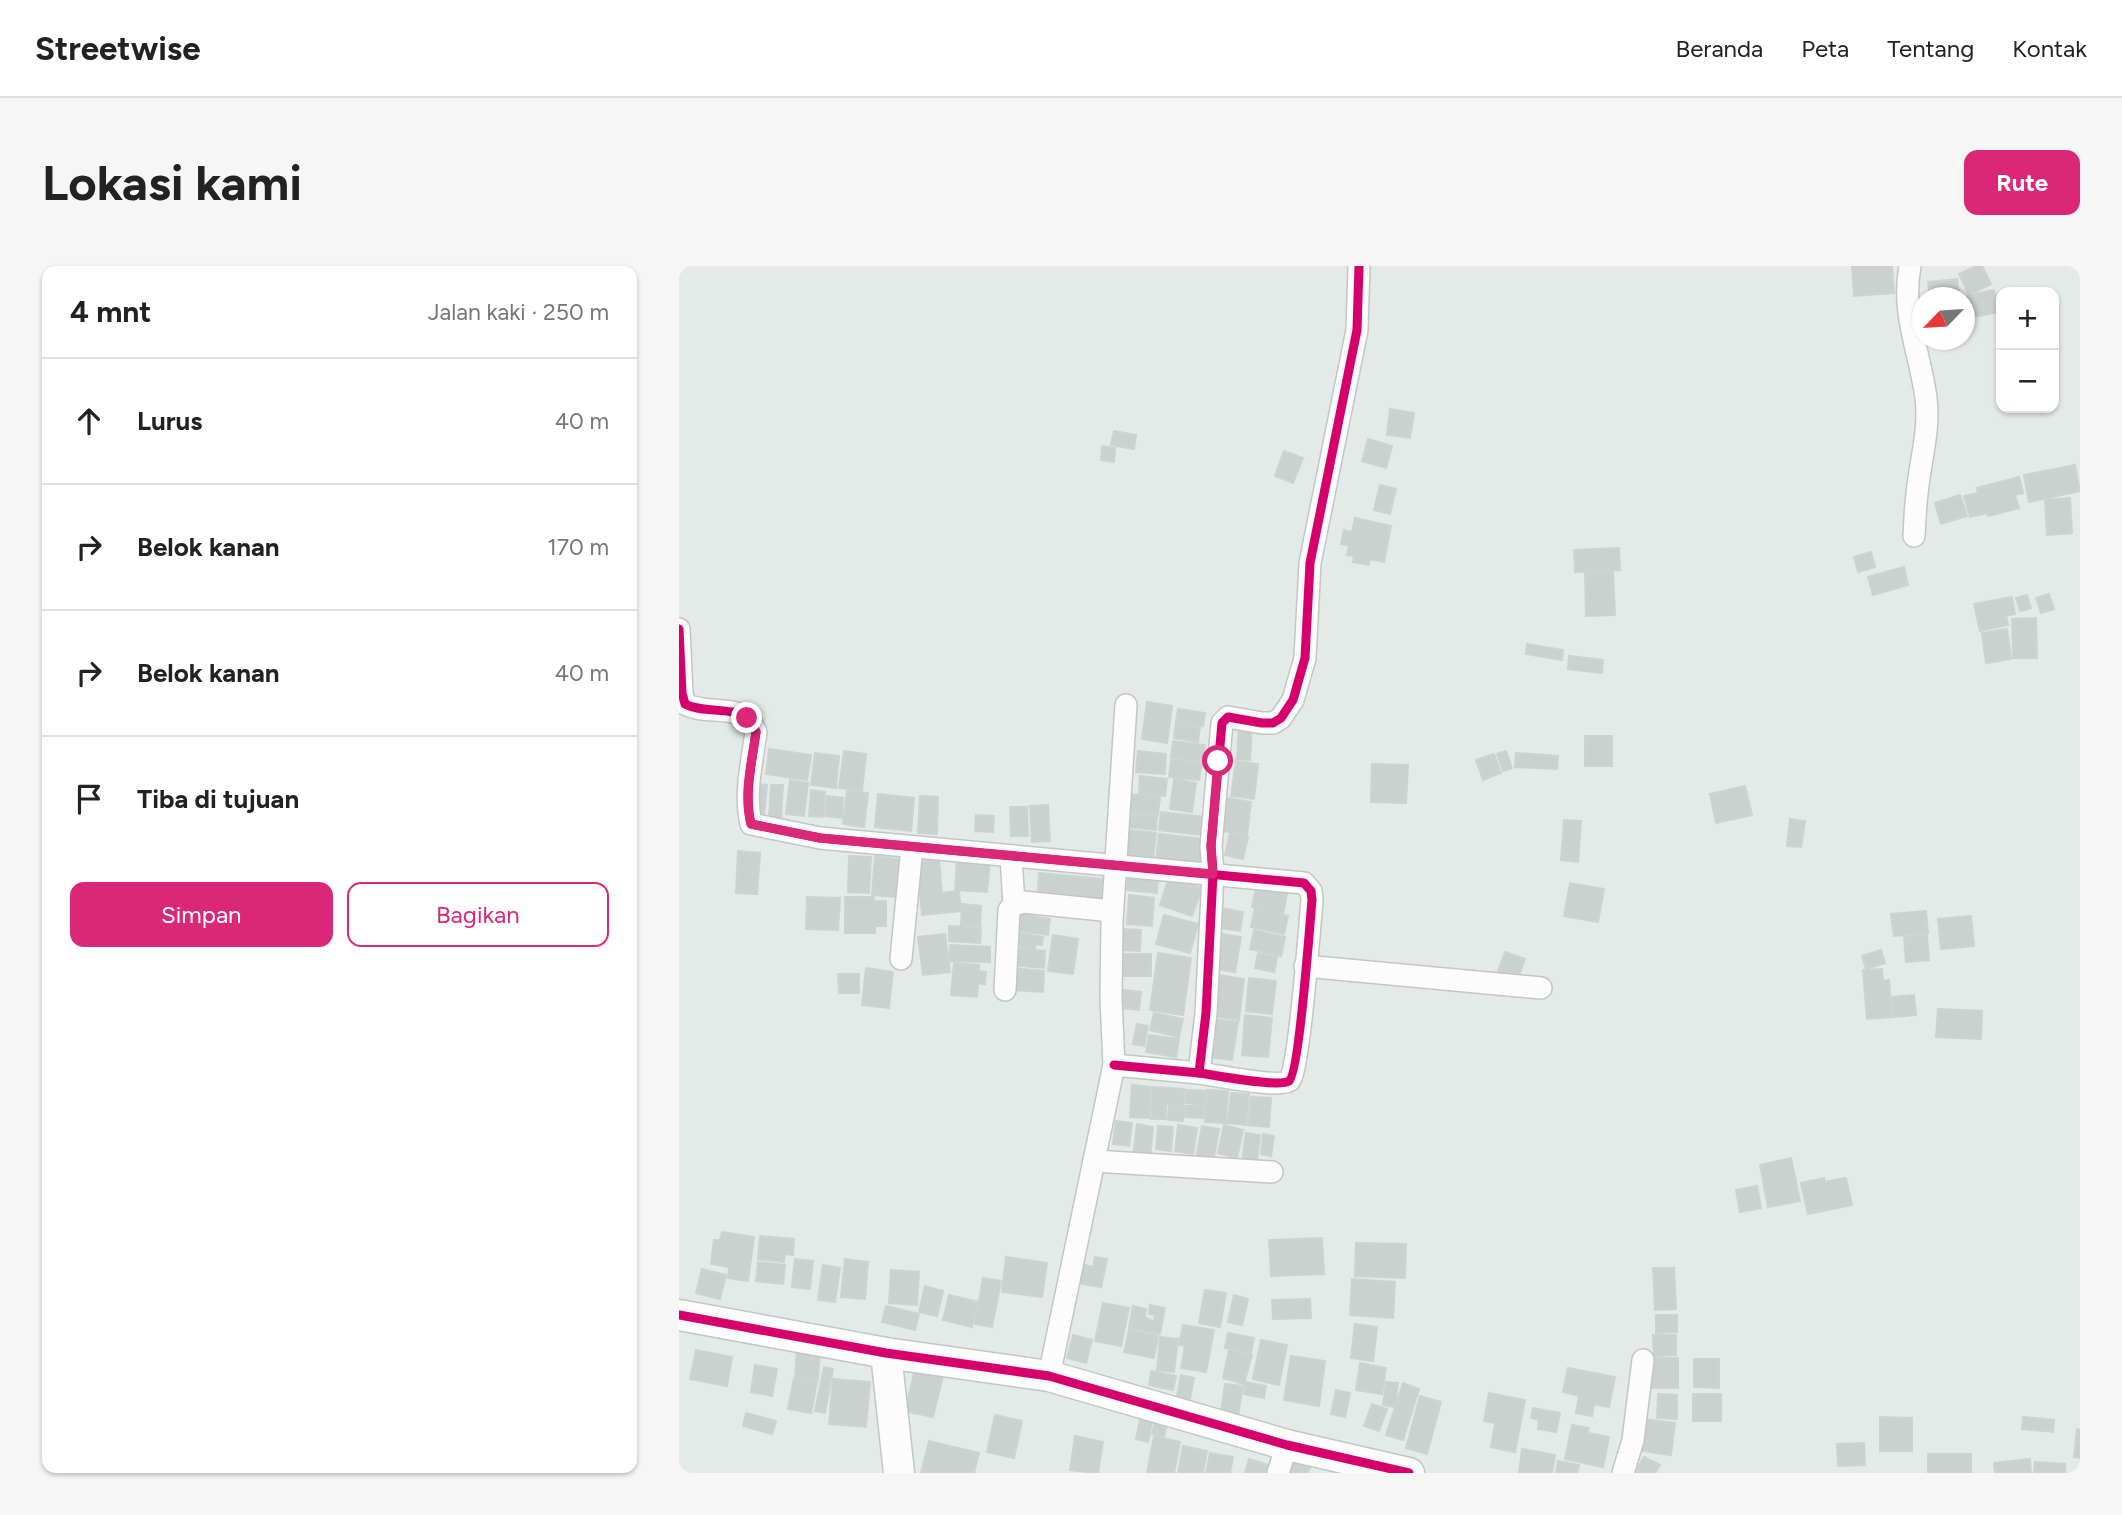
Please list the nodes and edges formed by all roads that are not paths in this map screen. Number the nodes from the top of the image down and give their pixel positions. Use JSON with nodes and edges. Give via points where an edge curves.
{"nodes":[{"id":1,"x":1359,"y":266,"type":"edge"},
{"id":2,"x":1910,"y":266,"type":"edge"},
{"id":3,"x":1914,"y":536,"type":"dead end"},
{"id":4,"x":679,"y":629,"type":"edge"},
{"id":5,"x":1126,"y":705,"type":"dead end"},
{"id":6,"x":912,"y":847,"type":"junction"},
{"id":7,"x":1011,"y":856,"type":"junction"},
{"id":8,"x":1117,"y":864,"type":"junction"},
{"id":9,"x":1213,"y":874,"type":"junction"},
{"id":10,"x":1014,"y":905,"type":"junction"},
{"id":11,"x":1112,"y":911,"type":"junction"},
{"id":12,"x":901,"y":958,"type":"dead end"},
{"id":13,"x":1305,"y":967,"type":"junction"},
{"id":14,"x":1541,"y":988,"type":"dead end"},
{"id":15,"x":1005,"y":990,"type":"dead end"},
{"id":16,"x":1114,"y":1065,"type":"junction"},
{"id":17,"x":1199,"y":1073,"type":"junction"},
{"id":18,"x":1094,"y":1161,"type":"junction"},
{"id":19,"x":1272,"y":1172,"type":"dead end"},
{"id":20,"x":679,"y":1315,"type":"edge"},
{"id":21,"x":886,"y":1353,"type":"junction"},
{"id":22,"x":1643,"y":1360,"type":"dead end"},
{"id":23,"x":1049,"y":1376,"type":"junction"},
{"id":24,"x":1287,"y":1445,"type":"junction"},
{"id":25,"x":899,"y":1473,"type":"edge"},
{"id":26,"x":1278,"y":1473,"type":"edge"},
{"id":27,"x":1409,"y":1473,"type":"edge"},
{"id":28,"x":1623,"y":1473,"type":"edge"}],
"edges":[{"from":1,"to":9,"type":"street","via":[[1357,330],[1310,563],[1304,658],[1293,700],[1281,718],[1273,723],[1223,719]]},
{"from":2,"to":3,"type":"street","via":[[1910,331],[1926,398]]},
{"from":4,"to":6,"type":"street","via":[[685,704],[747,718],[756,732],[748,782],[751,824],[820,838]]},
{"from":5,"to":8,"type":"street"},
{"from":6,"to":7,"type":"street"},
{"from":6,"to":12,"type":"street"},
{"from":7,"to":8,"type":"street"},
{"from":7,"to":10,"type":"street"},
{"from":8,"to":9,"type":"street"},
{"from":8,"to":11,"type":"street"},
{"from":9,"to":13,"type":"street","via":[[1304,883],[1312,900]]},
{"from":9,"to":17,"type":"street"},
{"from":10,"to":11,"type":"street","via":[[1023,902]]},
{"from":10,"to":15,"type":"street","via":[[1009,910]]},
{"from":11,"to":16,"type":"street"},
{"from":13,"to":14,"type":"street"},
{"from":13,"to":17,"type":"street","via":[[1293,1077],[1271,1083]]},
{"from":16,"to":17,"type":"street"},
{"from":16,"to":18,"type":"street"},
{"from":18,"to":19,"type":"street"},
{"from":18,"to":23,"type":"street"},
{"from":20,"to":21,"type":"street"},
{"from":21,"to":23,"type":"street"},
{"from":21,"to":25,"type":"street"},
{"from":22,"to":28,"type":"street","via":[[1633,1440]]},
{"from":23,"to":24,"type":"street"},
{"from":24,"to":26,"type":"street"},
{"from":24,"to":27,"type":"street"}]}
